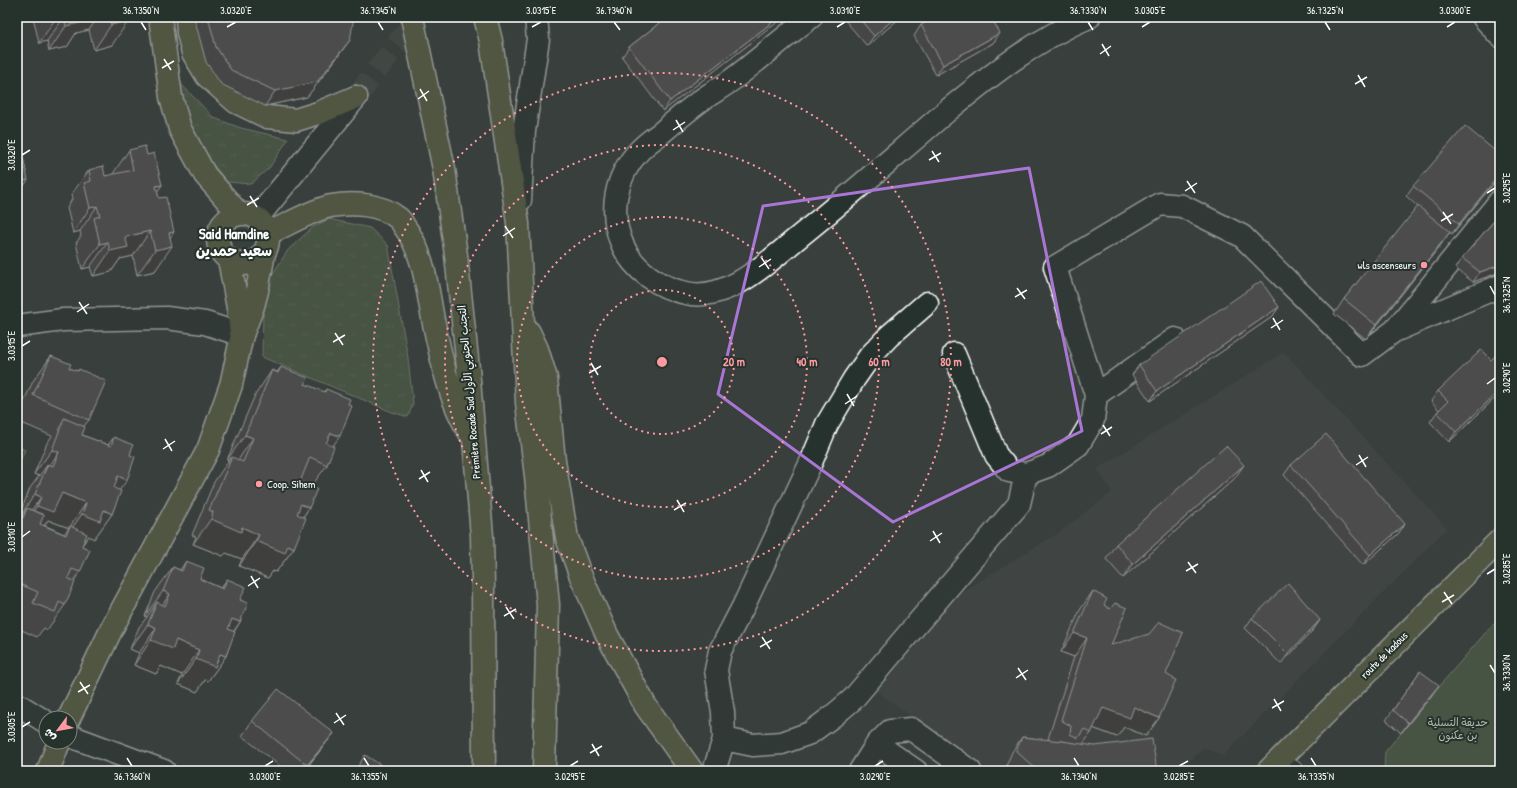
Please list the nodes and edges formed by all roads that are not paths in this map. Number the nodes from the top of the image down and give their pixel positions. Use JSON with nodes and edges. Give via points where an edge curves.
{"nodes":[{"id":1,"x":160,"y":17,"type":"edge"},
{"id":2,"x":187,"y":17,"type":"edge"},
{"id":3,"x":412,"y":17,"type":"edge"},
{"id":4,"x":485,"y":17,"type":"edge"},
{"id":5,"x":536,"y":17,"type":"edge"},
{"id":6,"x":811,"y":17,"type":"edge"},
{"id":7,"x":1089,"y":17,"type":"edge"},
{"id":8,"x":1483,"y":17,"type":"edge"},
{"id":9,"x":1500,"y":36,"type":"edge"},
{"id":10,"x":356,"y":97,"type":"joint"},
{"id":11,"x":204,"y":175,"type":"junction"},
{"id":12,"x":1500,"y":201,"type":"edge"},
{"id":13,"x":518,"y":223,"type":"junction"},
{"id":14,"x":257,"y":230,"type":"junction"},
{"id":15,"x":218,"y":235,"type":"junction"},
{"id":16,"x":229,"y":259,"type":"junction"},
{"id":17,"x":1500,"y":286,"type":"edge"},
{"id":18,"x":927,"y":303,"type":"dead end"},
{"id":19,"x":523,"y":320,"type":"junction"},
{"id":20,"x":17,"y":326,"type":"edge"},
{"id":21,"x":1394,"y":331,"type":"junction"},
{"id":22,"x":242,"y":335,"type":"junction"},
{"id":23,"x":1175,"y":339,"type":"edge"},
{"id":24,"x":954,"y":354,"type":"dead end"},
{"id":25,"x":1096,"y":395,"type":"junction"},
{"id":26,"x":474,"y":439,"type":"junction"},
{"id":27,"x":1026,"y":474,"type":"junction"},
{"id":28,"x":1500,"y":540,"type":"edge"},
{"id":29,"x":17,"y":704,"type":"edge"},
{"id":30,"x":73,"y":710,"type":"edge"},
{"id":31,"x":38,"y":717,"type":"edge"},
{"id":32,"x":78,"y":739,"type":"edge"},
{"id":33,"x":724,"y":739,"type":"junction"},
{"id":34,"x":877,"y":744,"type":"junction"},
{"id":35,"x":56,"y":750,"type":"edge"},
{"id":36,"x":1279,"y":768,"type":"edge"},
{"id":37,"x":48,"y":771,"type":"edge"},
{"id":38,"x":164,"y":771,"type":"edge"},
{"id":39,"x":484,"y":771,"type":"edge"},
{"id":40,"x":544,"y":771,"type":"edge"},
{"id":41,"x":692,"y":771,"type":"edge"},
{"id":42,"x":714,"y":771,"type":"edge"},
{"id":43,"x":860,"y":771,"type":"edge"},
{"id":44,"x":916,"y":771,"type":"edge"},
{"id":45,"x":970,"y":771,"type":"edge"}],
"edges":[{"from":1,"to":11,"type":"main road","via":[[171,97],[178,122]]},
{"from":2,"to":10,"type":"main road","via":[[188,33],[194,53],[207,76],[236,102],[267,116],[296,120]]},
{"from":3,"to":26,"type":"main road","name":"Première Rocade Sud التجنب الجنوبي الأول","via":[[444,169],[466,346]]},
{"from":4,"to":13,"type":"main road","via":[[491,41]]},
{"from":5,"to":13,"type":"street","via":[[538,39],[524,130]]},
{"from":6,"to":7,"type":"street","via":[[732,80],[667,127],[640,150],[622,176],[614,207],[617,231],[624,249],[635,265],[652,279],[687,294],[704,294],[724,289],[745,278],[1007,63],[1058,32]]},
{"from":8,"to":9,"type":"street"},
{"from":10,"to":14,"type":"street"},
{"from":11,"to":14,"type":"main road"},
{"from":11,"to":15,"type":"main road"},
{"from":12,"to":21,"type":"street"},
{"from":13,"to":19,"type":"main road"},
{"from":14,"to":15,"type":"main road","via":[[231,217]]},
{"from":14,"to":16,"type":"main road","via":[[258,258],[244,264]]},
{"from":14,"to":22,"type":"main road","via":[[253,306]]},
{"from":14,"to":26,"type":"main road","via":[[330,206],[352,204],[376,207],[399,218],[418,251],[452,395],[460,416]]},
{"from":15,"to":16,"type":"main road","via":[[221,249]]},
{"from":16,"to":22,"type":"main road"},
{"from":17,"to":21,"type":"street"},
{"from":18,"to":33,"type":"street","via":[[870,356],[827,424],[720,652],[716,670],[723,712]]},
{"from":19,"to":40,"type":"main road","via":[[527,402],[548,605]]},
{"from":19,"to":41,"type":"main road","via":[[537,349],[546,378],[566,538],[607,635],[645,705]]},
{"from":20,"to":22,"type":"street","via":[[62,320],[166,318],[205,323]]},
{"from":21,"to":25,"type":"street","via":[[1362,355],[1242,236],[1182,206],[1160,204],[1054,267]]},
{"from":22,"to":30,"type":"main road","via":[[231,385],[208,450],[119,615]]},
{"from":23,"to":25,"type":"street"},
{"from":24,"to":27,"type":"street","via":[[996,455],[1008,471]]},
{"from":25,"to":27,"type":"street","via":[[1093,420],[1078,445],[1048,466]]},
{"from":26,"to":39,"type":"main road","name":"Première Rocade Sud التجنب الجنوبي الأول","via":[[483,557]]},
{"from":27,"to":33,"type":"street","via":[[1019,504],[853,699],[810,733],[782,743],[753,745]]},
{"from":28,"to":36,"type":"main road","name":"route de kadous"},
{"from":29,"to":31,"type":"street"},
{"from":32,"to":38,"type":"street"},
{"from":33,"to":42,"type":"street"},
{"from":34,"to":43,"type":"street"},
{"from":34,"to":44,"type":"street"},
{"from":34,"to":45,"type":"street","via":[[890,731],[911,729]]},
{"from":35,"to":37,"type":"main road"}]}
